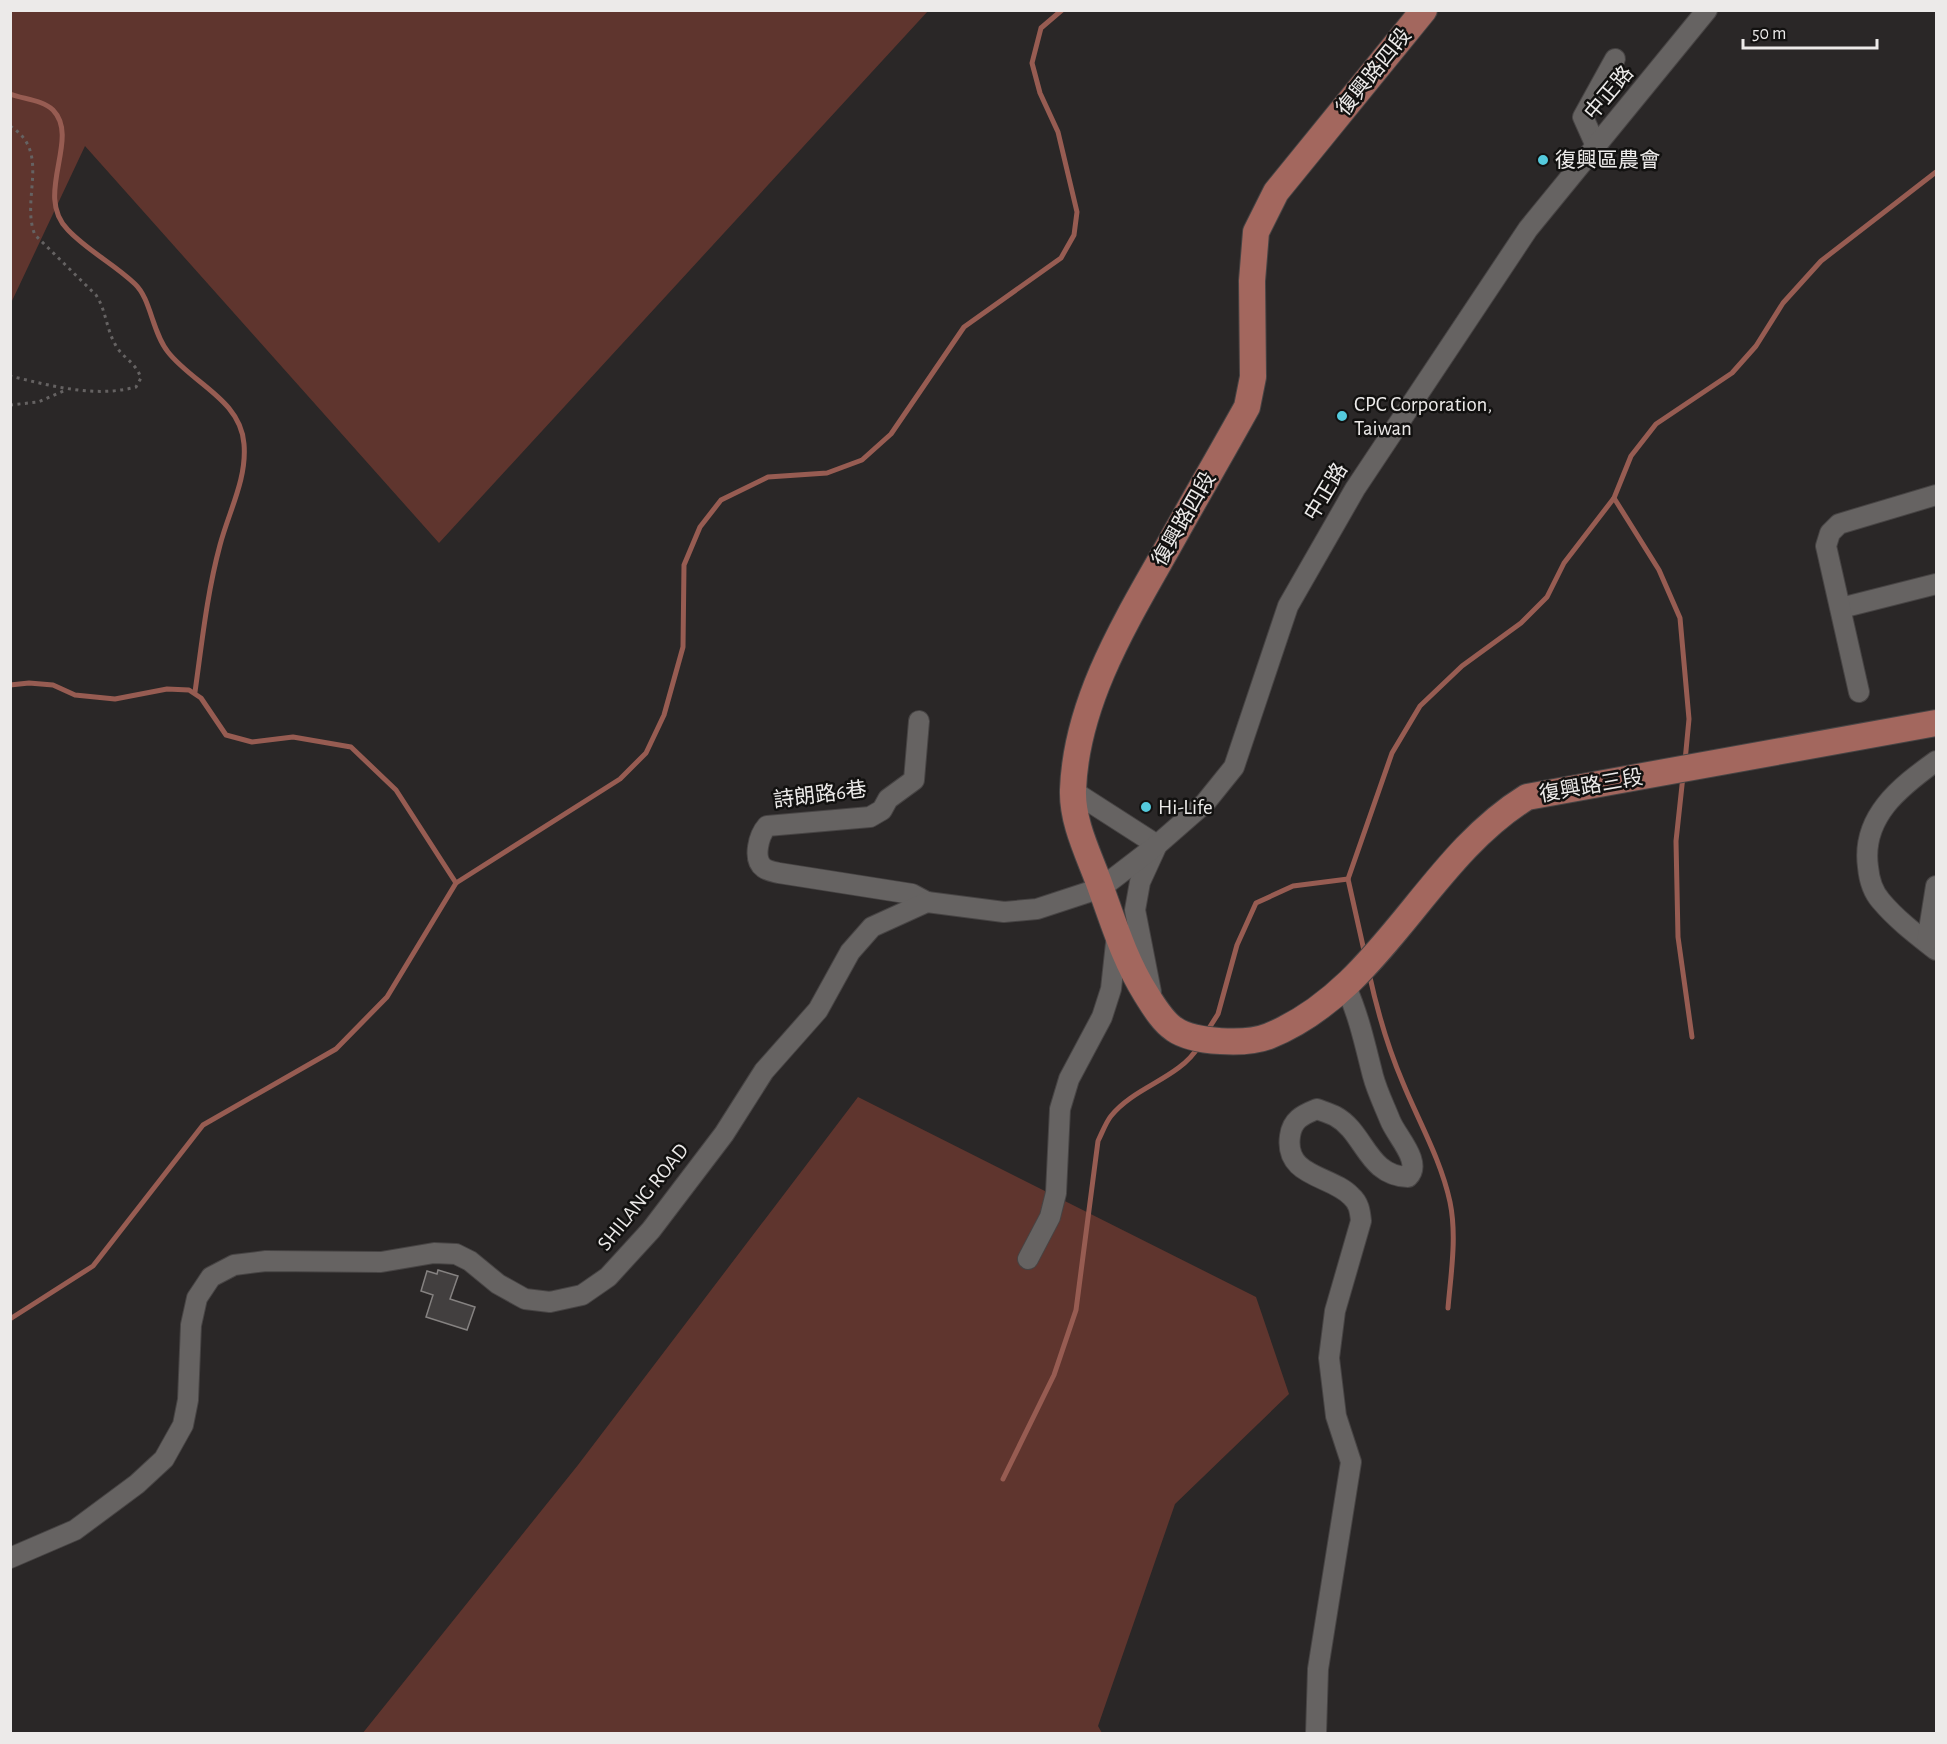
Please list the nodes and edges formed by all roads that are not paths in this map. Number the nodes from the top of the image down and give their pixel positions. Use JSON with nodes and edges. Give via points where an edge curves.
{"nodes":[{"id":1,"x":1424,"y":10,"type":"edge"},
{"id":2,"x":1707,"y":10,"type":"edge"},
{"id":3,"x":1615,"y":59,"type":"dead end"},
{"id":4,"x":1596,"y":146,"type":"junction"},
{"id":5,"x":1936,"y":495,"type":"edge"},
{"id":6,"x":1936,"y":584,"type":"edge"},
{"id":7,"x":1841,"y":608,"type":"junction"},
{"id":8,"x":1859,"y":692,"type":"dead end"},
{"id":9,"x":920,"y":721,"type":"dead end"},
{"id":10,"x":1936,"y":723,"type":"edge"},
{"id":11,"x":1936,"y":761,"type":"edge"},
{"id":12,"x":1073,"y":791,"type":"junction"},
{"id":13,"x":1157,"y":845,"type":"junction"},
{"id":14,"x":1936,"y":886,"type":"edge"},
{"id":15,"x":1101,"y":888,"type":"junction"},
{"id":16,"x":927,"y":902,"type":"junction"},
{"id":17,"x":1117,"y":934,"type":"junction"},
{"id":18,"x":1931,"y":946,"type":"edge"},
{"id":19,"x":1346,"y":987,"type":"junction"},
{"id":20,"x":1154,"y":1008,"type":"junction"},
{"id":21,"x":1230,"y":1042,"type":"joint"},
{"id":22,"x":1028,"y":1259,"type":"dead end"},
{"id":23,"x":10,"y":1558,"type":"edge"},
{"id":24,"x":1316,"y":1734,"type":"edge"}],
"edges":[{"from":1,"to":12,"type":"main road","name":"復興路四段","via":[[1276,192],[1256,232],[1252,280],[1254,377],[1247,407],[1107,661],[1080,736]]},
{"from":2,"to":4,"type":"street","name":"中正路"},
{"from":3,"to":4,"type":"street","via":[[1583,117]]},
{"from":4,"to":13,"type":"street","name":"中正路","via":[[1528,229],[1355,489],[1288,606],[1234,767],[1205,803]]},
{"from":5,"to":7,"type":"street","via":[[1839,524],[1830,533],[1826,546]]},
{"from":6,"to":7,"type":"street"},
{"from":7,"to":8,"type":"street"},
{"from":9,"to":16,"type":"street","name":"詩朗路6巷","via":[[914,780],[888,799],[882,810],[870,817],[766,826],[759,835],[759,860],[765,868],[779,873],[912,894]]},
{"from":10,"to":19,"type":"main road","name":"復興路三段","via":[[1527,797],[1500,814],[1470,843]]},
{"from":11,"to":18,"type":"street","via":[[1884,805],[1869,832],[1867,860],[1869,879],[1879,899]]},
{"from":12,"to":13,"type":"street"},
{"from":12,"to":15,"type":"main road","name":"復興路四段","via":[[1076,822]]},
{"from":13,"to":15,"type":"street","name":"中正路"},
{"from":13,"to":20,"type":"street","via":[[1140,882],[1136,909]]},
{"from":14,"to":18,"type":"street"},
{"from":15,"to":16,"type":"street","via":[[1037,909],[1015,911]]},
{"from":15,"to":17,"type":"main road","name":"復興路四段"},
{"from":16,"to":23,"type":"street","name":"SHILANG ROAD","via":[[872,927],[850,952],[818,1010],[764,1071],[724,1134],[651,1230],[608,1277],[582,1295],[550,1302],[525,1299],[456,1254],[434,1253],[381,1262],[234,1264],[211,1277],[197,1298],[191,1324],[188,1400],[183,1425],[164,1459],[75,1530]]},
{"from":17,"to":20,"type":"main road","name":"復興路四段","via":[[1130,969]]},
{"from":17,"to":22,"type":"street","via":[[1111,990],[1069,1079],[1060,1109],[1056,1193],[1050,1217]]},
{"from":19,"to":21,"type":"main road","name":"復興路三段","via":[[1309,1016],[1266,1037]]},
{"from":19,"to":24,"type":"street","via":[[1364,1034],[1373,1078],[1414,1165],[1408,1177],[1383,1171],[1336,1116],[1317,1109],[1292,1124],[1292,1156],[1302,1169],[1351,1194],[1360,1208],[1361,1221],[1335,1311],[1329,1358],[1330,1388],[1351,1462],[1318,1669]]},
{"from":20,"to":21,"type":"main road","name":"復興路四段","via":[[1174,1030]]}]}
